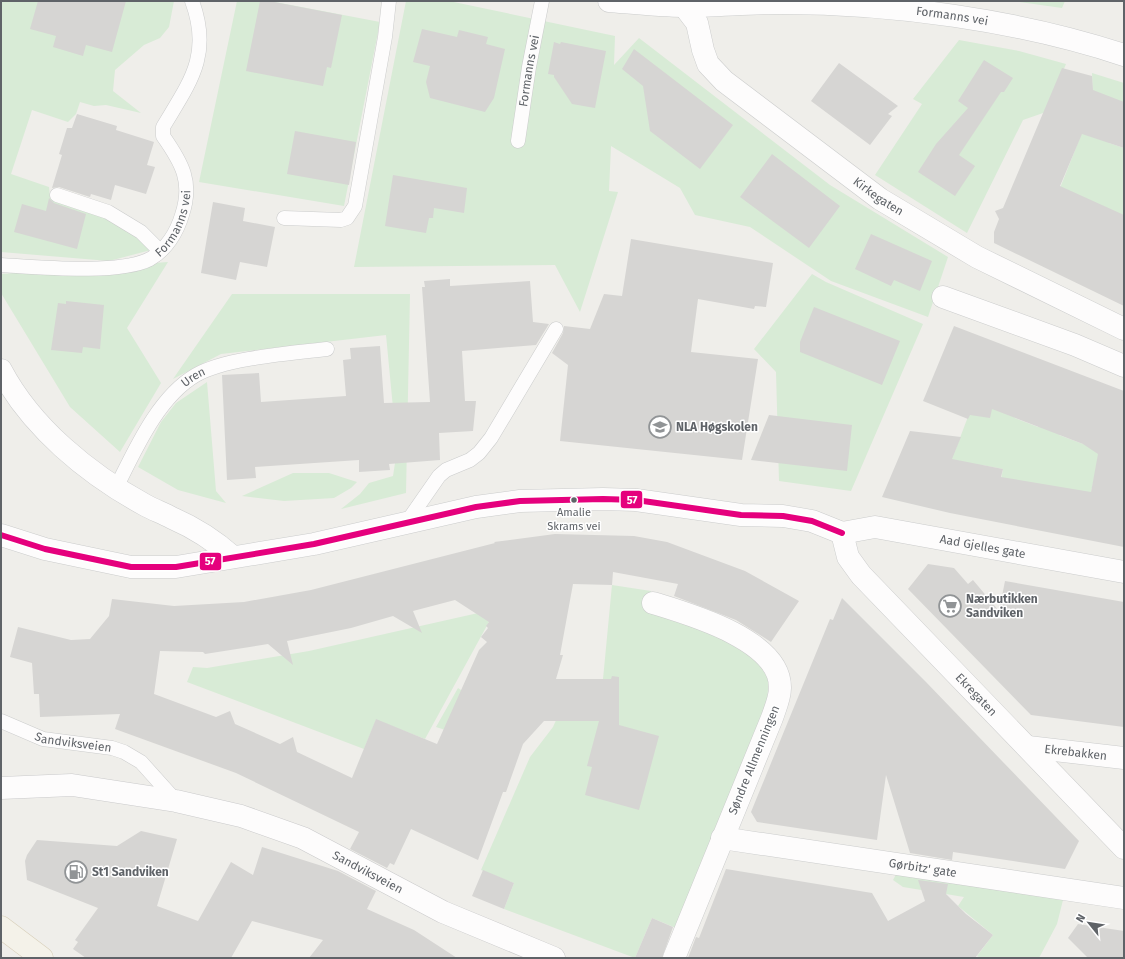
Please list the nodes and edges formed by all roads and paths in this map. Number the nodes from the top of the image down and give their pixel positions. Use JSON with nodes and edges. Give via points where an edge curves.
{"nodes":[{"id":1,"x":192,"y":1,"type":"edge"},
{"id":2,"x":389,"y":1,"type":"edge"},
{"id":3,"x":542,"y":1,"type":"edge"},
{"id":4,"x":609,"y":1,"type":"edge"},
{"id":5,"x":684,"y":6,"type":"junction"},
{"id":6,"x":1124,"y":56,"type":"edge"},
{"id":7,"x":518,"y":141,"type":"dead end"},
{"id":8,"x":57,"y":195,"type":"dead end"},
{"id":9,"x":284,"y":218,"type":"dead end"},
{"id":10,"x":160,"y":251,"type":"junction"},
{"id":11,"x":1,"y":265,"type":"edge"},
{"id":12,"x":943,"y":297,"type":"dead end"},
{"id":13,"x":556,"y":329,"type":"dead end"},
{"id":14,"x":1124,"y":330,"type":"edge"},
{"id":15,"x":327,"y":349,"type":"dead end"},
{"id":16,"x":1124,"y":366,"type":"edge"},
{"id":17,"x":1,"y":370,"type":"edge"},
{"id":18,"x":116,"y":488,"type":"junction"},
{"id":19,"x":407,"y":522,"type":"junction"},
{"id":20,"x":842,"y":533,"type":"junction"},
{"id":21,"x":1,"y":535,"type":"edge"},
{"id":22,"x":233,"y":557,"type":"junction"},
{"id":23,"x":1124,"y":572,"type":"edge"},
{"id":24,"x":653,"y":603,"type":"dead end"},
{"id":25,"x":1,"y":721,"type":"edge"},
{"id":26,"x":1028,"y":747,"type":"junction"},
{"id":27,"x":1124,"y":758,"type":"edge"},
{"id":28,"x":1,"y":788,"type":"edge"},
{"id":29,"x":176,"y":801,"type":"junction"},
{"id":30,"x":722,"y":838,"type":"junction"},
{"id":31,"x":1124,"y":848,"type":"edge"},
{"id":32,"x":1124,"y":898,"type":"edge"},
{"id":33,"x":1,"y":927,"type":"edge"},
{"id":34,"x":42,"y":958,"type":"edge"},
{"id":35,"x":554,"y":958,"type":"edge"},
{"id":36,"x":674,"y":958,"type":"edge"}],
"edges":[{"from":1,"to":10,"type":"lane","name":"Formanns vei","via":[[200,28],[200,53],[193,76],[163,131],[163,136],[183,168],[185,198],[179,223]]},
{"from":2,"to":9,"type":"lane","via":[[385,38],[355,206],[347,218],[341,220]]},
{"from":3,"to":7,"type":"lane","name":"Formanns vei"},
{"from":4,"to":5,"type":"street","name":"Formanns vei"},
{"from":5,"to":6,"type":"street","name":"Formanns vei","via":[[782,3],[950,16],[1031,31]]},
{"from":5,"to":14,"type":"street","name":"Kirkegaten","via":[[697,23],[708,64],[724,81],[880,199],[976,257]]},
{"from":8,"to":10,"type":"lane","via":[[108,212],[140,232]]},
{"from":10,"to":11,"type":"lane","name":"Formanns vei","via":[[150,259],[120,267]]},
{"from":12,"to":16,"type":"street"},
{"from":13,"to":19,"type":"lane","via":[[487,443],[470,460],[446,470],[439,476]]},
{"from":15,"to":18,"type":"lane","name":"Uren","via":[[243,361],[196,374],[161,407]]},
{"from":17,"to":18,"type":"street","via":[[32,416],[83,464]]},
{"from":18,"to":22,"type":"street","via":[[146,506],[199,531]]},
{"from":19,"to":20,"type":"street","via":[[476,507],[520,501],[603,499],[636,500],[741,515],[783,516],[812,521]]},
{"from":19,"to":22,"type":"street","via":[[314,544]]},
{"from":20,"to":23,"type":"street","name":"Aad Gjelles gate","via":[[875,527]]},
{"from":20,"to":26,"type":"street","name":"Ekregaten","via":[[848,557],[861,575]]},
{"from":21,"to":22,"type":"street","via":[[45,549],[130,567],[176,566]]},
{"from":24,"to":30,"type":"street","name":"Søndre Allmenningen","via":[[690,614],[729,630],[772,664],[779,680],[780,689],[772,718]]},
{"from":25,"to":29,"type":"lane","name":"Sandviksveien","via":[[43,739],[112,748],[124,752],[141,762]]},
{"from":26,"to":27,"type":"street","name":"Ekrebakken"},
{"from":26,"to":31,"type":"street","name":"Ekregaten"},
{"from":28,"to":29,"type":"street","name":"Sandviksveien","via":[[72,784]]},
{"from":29,"to":35,"type":"street","name":"Sandviksveien","via":[[240,816],[303,838],[443,912]]},
{"from":30,"to":32,"type":"street","name":"Gørbitz' gate"},
{"from":30,"to":36,"type":"street","name":"Søndre Allmenningen"},
{"from":33,"to":34,"type":"main road"}]}
